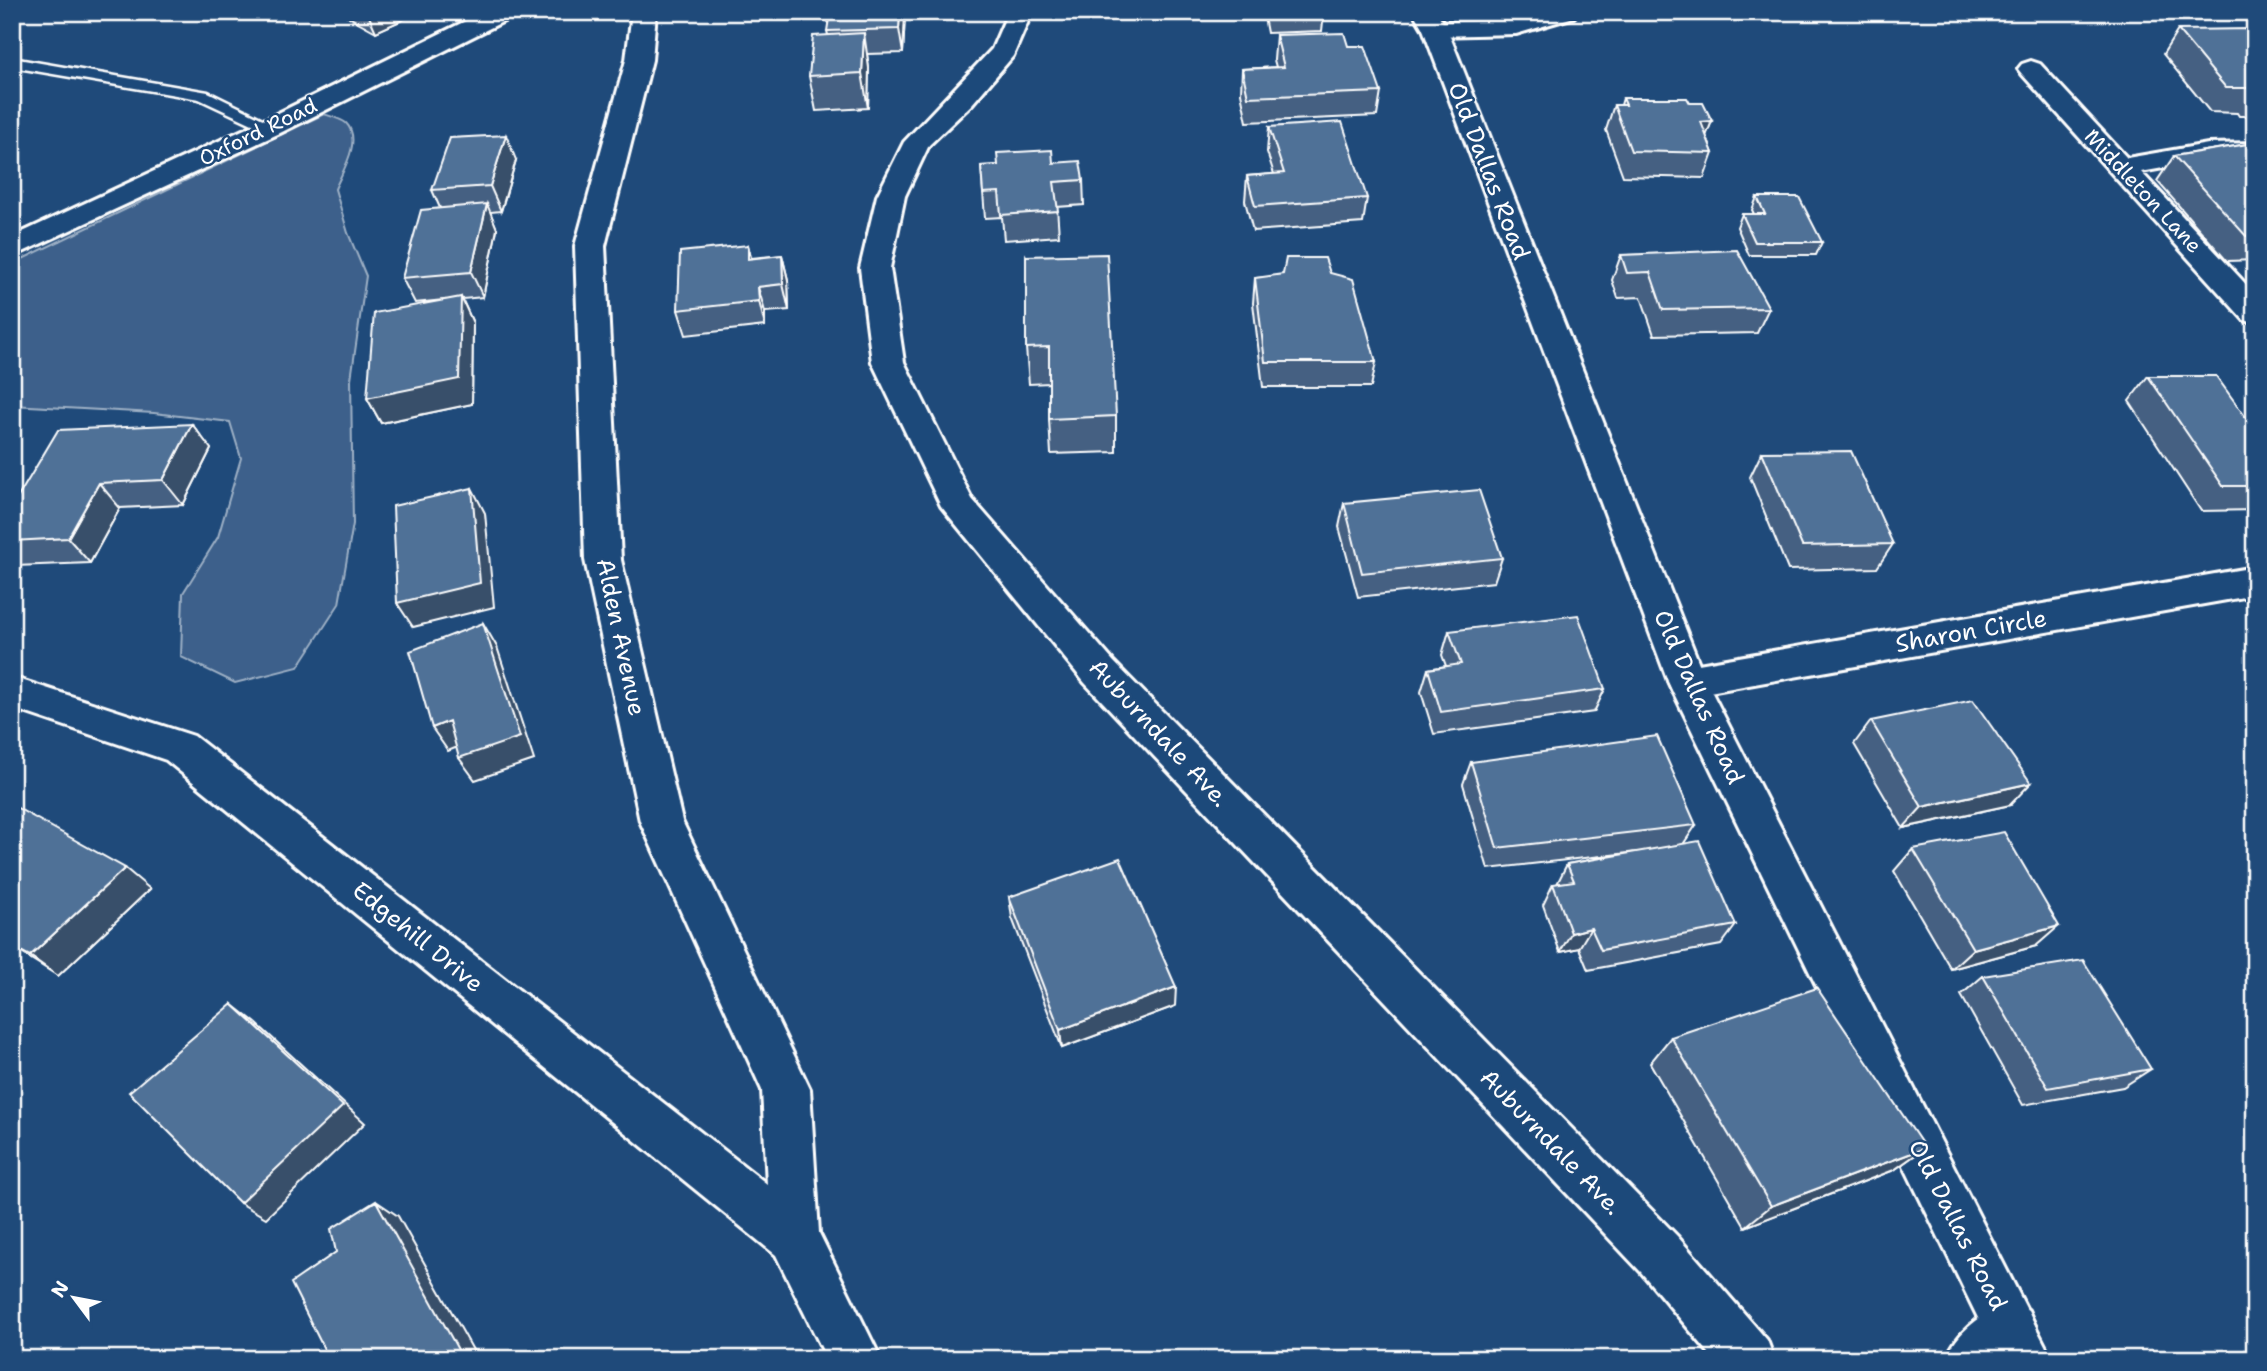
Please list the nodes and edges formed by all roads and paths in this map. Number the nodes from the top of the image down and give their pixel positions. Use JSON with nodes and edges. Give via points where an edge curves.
{"nodes":[{"id":1,"x":503,"y":12,"type":"edge"},
{"id":2,"x":644,"y":12,"type":"edge"},
{"id":3,"x":1020,"y":12,"type":"edge"},
{"id":4,"x":1565,"y":12,"type":"edge"},
{"id":5,"x":1430,"y":21,"type":"edge"},
{"id":6,"x":12,"y":62,"type":"edge"},
{"id":7,"x":2031,"y":69,"type":"dead end"},
{"id":8,"x":271,"y":127,"type":"junction"},
{"id":9,"x":2255,"y":151,"type":"edge"},
{"id":10,"x":2120,"y":167,"type":"junction"},
{"id":11,"x":12,"y":248,"type":"edge"},
{"id":12,"x":2255,"y":313,"type":"edge"},
{"id":13,"x":2255,"y":581,"type":"edge"},
{"id":14,"x":1686,"y":681,"type":"junction"},
{"id":15,"x":12,"y":692,"type":"edge"},
{"id":16,"x":794,"y":1237,"type":"junction"},
{"id":17,"x":2003,"y":1348,"type":"edge"},
{"id":18,"x":855,"y":1359,"type":"edge"},
{"id":19,"x":1748,"y":1359,"type":"edge"}],
"edges":[{"from":1,"to":8,"type":"street","name":"Oxford Road"},
{"from":2,"to":16,"type":"street","name":"Alden Avenue","via":[[639,60],[590,246],[603,560],[661,821],[786,1089]]},
{"from":3,"to":19,"type":"street","name":"Auburndale Ave.","via":[[1004,51],[917,142],[891,196],[875,268],[888,362],[958,506],[1099,672],[1659,1254]]},
{"from":4,"to":5,"type":"street","via":[[1516,27]]},
{"from":5,"to":14,"type":"street","name":"Old Dallas Road"},
{"from":6,"to":8,"type":"lane","via":[[203,95]]},
{"from":7,"to":10,"type":"street","name":"Middleton Lane"},
{"from":8,"to":11,"type":"street","name":"Oxford Road"},
{"from":9,"to":10,"type":"street","via":[[2208,152]]},
{"from":10,"to":12,"type":"street","name":"Middleton Lane"},
{"from":13,"to":14,"type":"street","name":"Sharon Circle"},
{"from":14,"to":17,"type":"street","name":"Old Dallas Road"},
{"from":15,"to":16,"type":"street","name":"Edgehill Drive","via":[[180,748]]},
{"from":16,"to":18,"type":"street"}]}
